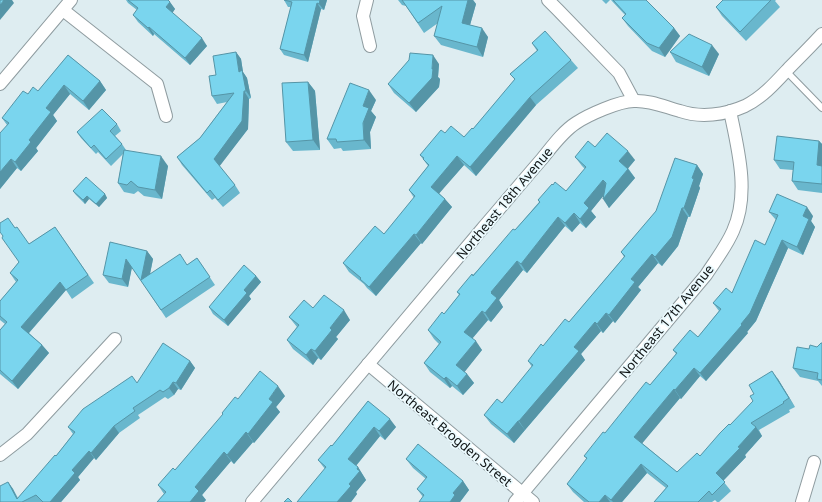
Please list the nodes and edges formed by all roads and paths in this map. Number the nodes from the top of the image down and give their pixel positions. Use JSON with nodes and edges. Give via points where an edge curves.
{"nodes":[{"id":1,"x":71,"y":0,"type":"edge"},
{"id":2,"x":367,"y":0,"type":"edge"},
{"id":3,"x":548,"y":0,"type":"edge"},
{"id":4,"x":63,"y":10,"type":"junction"},
{"id":5,"x":822,"y":34,"type":"edge"},
{"id":6,"x":370,"y":46,"type":"dead end"},
{"id":7,"x":786,"y":71,"type":"junction"},
{"id":8,"x":0,"y":84,"type":"edge"},
{"id":9,"x":634,"y":101,"type":"junction"},
{"id":10,"x":822,"y":108,"type":"edge"},
{"id":11,"x":730,"y":111,"type":"junction"},
{"id":12,"x":166,"y":116,"type":"dead end"},
{"id":13,"x":115,"y":338,"type":"dead end"},
{"id":14,"x":368,"y":364,"type":"junction"},
{"id":15,"x":0,"y":455,"type":"edge"},
{"id":16,"x":814,"y":462,"type":"dead end"},
{"id":17,"x":519,"y":498,"type":"edge"},
{"id":18,"x":252,"y":502,"type":"edge"},
{"id":19,"x":533,"y":502,"type":"edge"},
{"id":20,"x":802,"y":502,"type":"edge"}],
"edges":[{"from":1,"to":4,"type":"street"},
{"from":2,"to":6,"type":"street","via":[[364,16]]},
{"from":3,"to":9,"type":"street","via":[[619,73]]},
{"from":4,"to":8,"type":"street"},
{"from":4,"to":12,"type":"street","via":[[156,84]]},
{"from":5,"to":7,"type":"street","name":"Northeast 18th Avenue"},
{"from":7,"to":10,"type":"lane"},
{"from":7,"to":11,"type":"street","name":"Northeast 18th Avenue","via":[[758,99]]},
{"from":9,"to":11,"type":"street","name":"Northeast 18th Avenue","via":[[648,102],[698,115]]},
{"from":9,"to":14,"type":"street","name":"Northeast 18th Avenue","via":[[593,114],[561,136]]},
{"from":11,"to":17,"type":"street","name":"Northeast 17th Avenue","via":[[740,160],[741,187],[739,214],[728,241],[706,275]]},
{"from":13,"to":15,"type":"street","via":[[27,434]]},
{"from":14,"to":17,"type":"street","name":"Northeast Brogden Street"},
{"from":14,"to":18,"type":"street","name":"Northeast 18th Avenue"},
{"from":16,"to":20,"type":"street"},
{"from":17,"to":19,"type":"street","name":"Northeast Brogden Street"}]}
